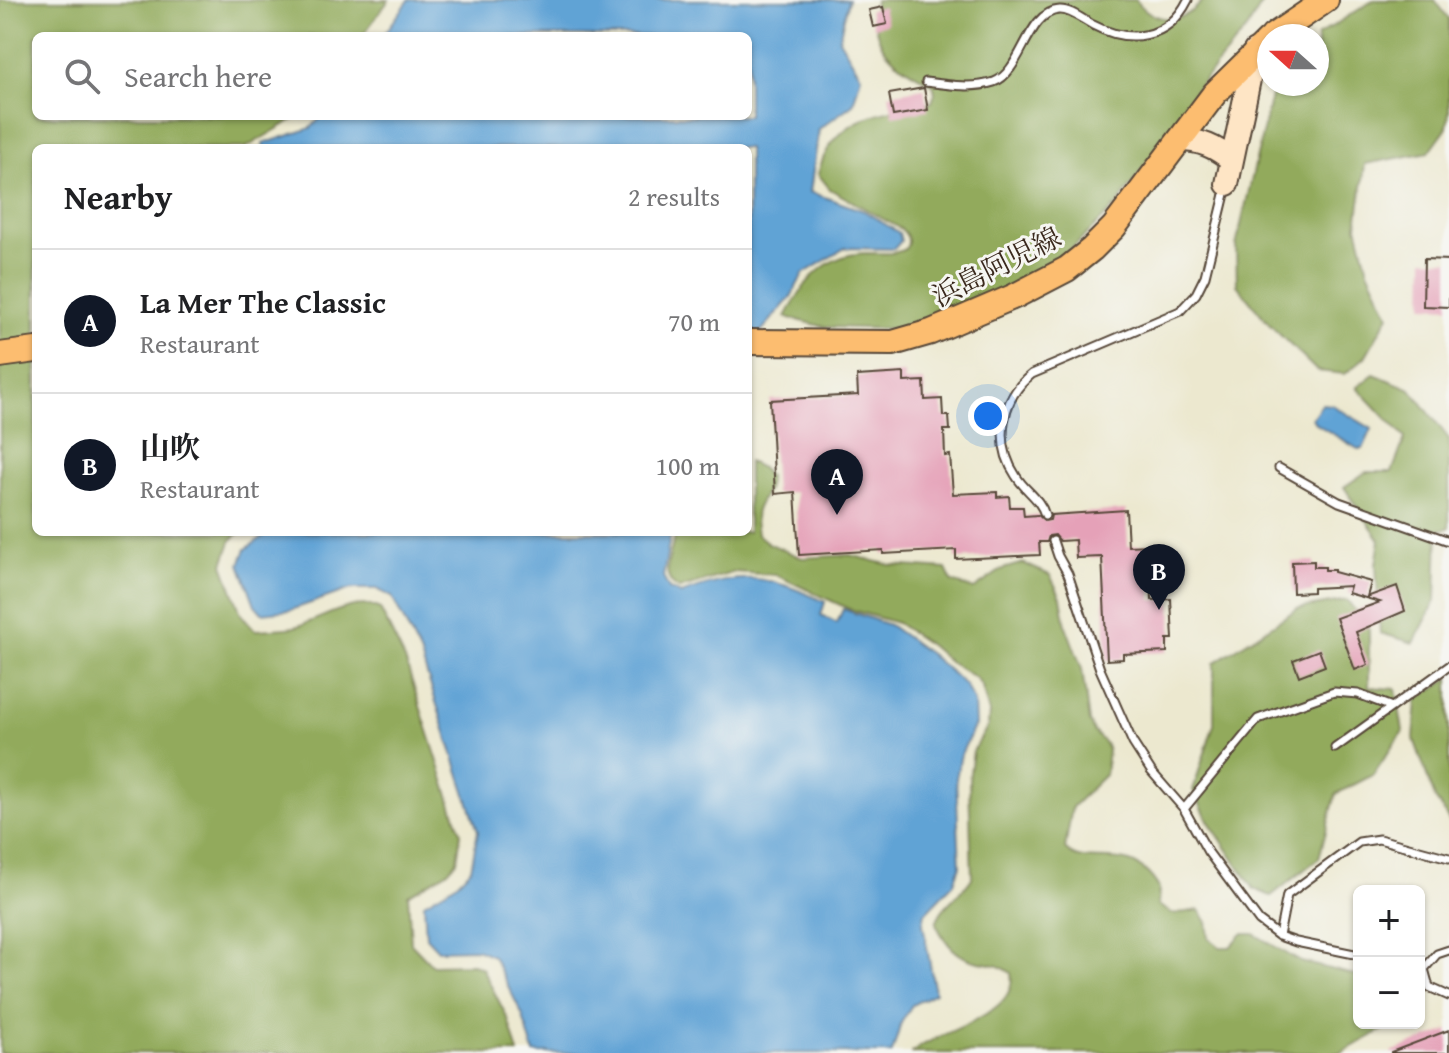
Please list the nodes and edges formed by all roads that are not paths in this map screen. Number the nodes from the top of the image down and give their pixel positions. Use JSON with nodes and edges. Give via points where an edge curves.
{"nodes":[{"id":1,"x":1188,"y":0,"type":"edge"},
{"id":2,"x":1326,"y":0,"type":"edge"},
{"id":3,"x":1292,"y":24,"type":"edge"},
{"id":4,"x":1257,"y":51,"type":"edge"},
{"id":5,"x":1257,"y":73,"type":"edge"},
{"id":6,"x":926,"y":82,"type":"dead end"},
{"id":7,"x":1179,"y":140,"type":"junction"},
{"id":8,"x":1232,"y":160,"type":"junction"},
{"id":9,"x":1227,"y":184,"type":"joint"},
{"id":10,"x":752,"y":342,"type":"edge"},
{"id":11,"x":32,"y":351,"type":"edge"},
{"id":12,"x":0,"y":355,"type":"edge"},
{"id":13,"x":1279,"y":468,"type":"dead end"},
{"id":14,"x":1045,"y":515,"type":"dead end"},
{"id":15,"x":1053,"y":541,"type":"dead end"},
{"id":16,"x":1449,"y":541,"type":"edge"},
{"id":17,"x":1449,"y":666,"type":"edge"},
{"id":18,"x":1392,"y":707,"type":"junction"},
{"id":19,"x":1335,"y":748,"type":"dead end"},
{"id":20,"x":1184,"y":809,"type":"junction"},
{"id":21,"x":1449,"y":858,"type":"edge"},
{"id":22,"x":1279,"y":936,"type":"junction"},
{"id":23,"x":1449,"y":950,"type":"edge"},
{"id":24,"x":1353,"y":954,"type":"edge"},
{"id":25,"x":1425,"y":964,"type":"edge"},
{"id":26,"x":1425,"y":978,"type":"edge"},
{"id":27,"x":1449,"y":996,"type":"edge"}],
"edges":[{"from":1,"to":6,"type":"lane","via":[[1159,30],[1129,38],[1058,10],[1043,18],[997,81],[960,86]]},
{"from":2,"to":3,"type":"main road","name":"浜島阿児線"},
{"from":4,"to":7,"type":"main road","name":"浜島阿児線"},
{"from":5,"to":8,"type":"street"},
{"from":7,"to":8,"type":"street","via":[[1197,140]]},
{"from":7,"to":10,"type":"main road","name":"浜島阿児線","via":[[1092,249],[1067,269],[1015,296],[893,343]]},
{"from":8,"to":9,"type":"street"},
{"from":9,"to":14,"type":"lane","via":[[1205,276],[1180,311],[1032,374],[1013,393],[1005,416],[1006,456],[1015,475],[1042,503]]},
{"from":11,"to":12,"type":"main road"},
{"from":13,"to":16,"type":"lane","via":[[1339,502]]},
{"from":15,"to":20,"type":"lane","via":[[1133,743]]},
{"from":17,"to":18,"type":"lane"},
{"from":18,"to":19,"type":"lane"},
{"from":18,"to":20,"type":"lane","via":[[1358,694],[1334,692],[1258,719]]},
{"from":20,"to":22,"type":"lane","via":[[1259,921]]},
{"from":21,"to":22,"type":"lane","via":[[1379,839],[1359,842],[1287,895]]},
{"from":22,"to":24,"type":"lane"},
{"from":23,"to":25,"type":"lane"},
{"from":26,"to":27,"type":"lane","via":[[1429,987]]}]}
